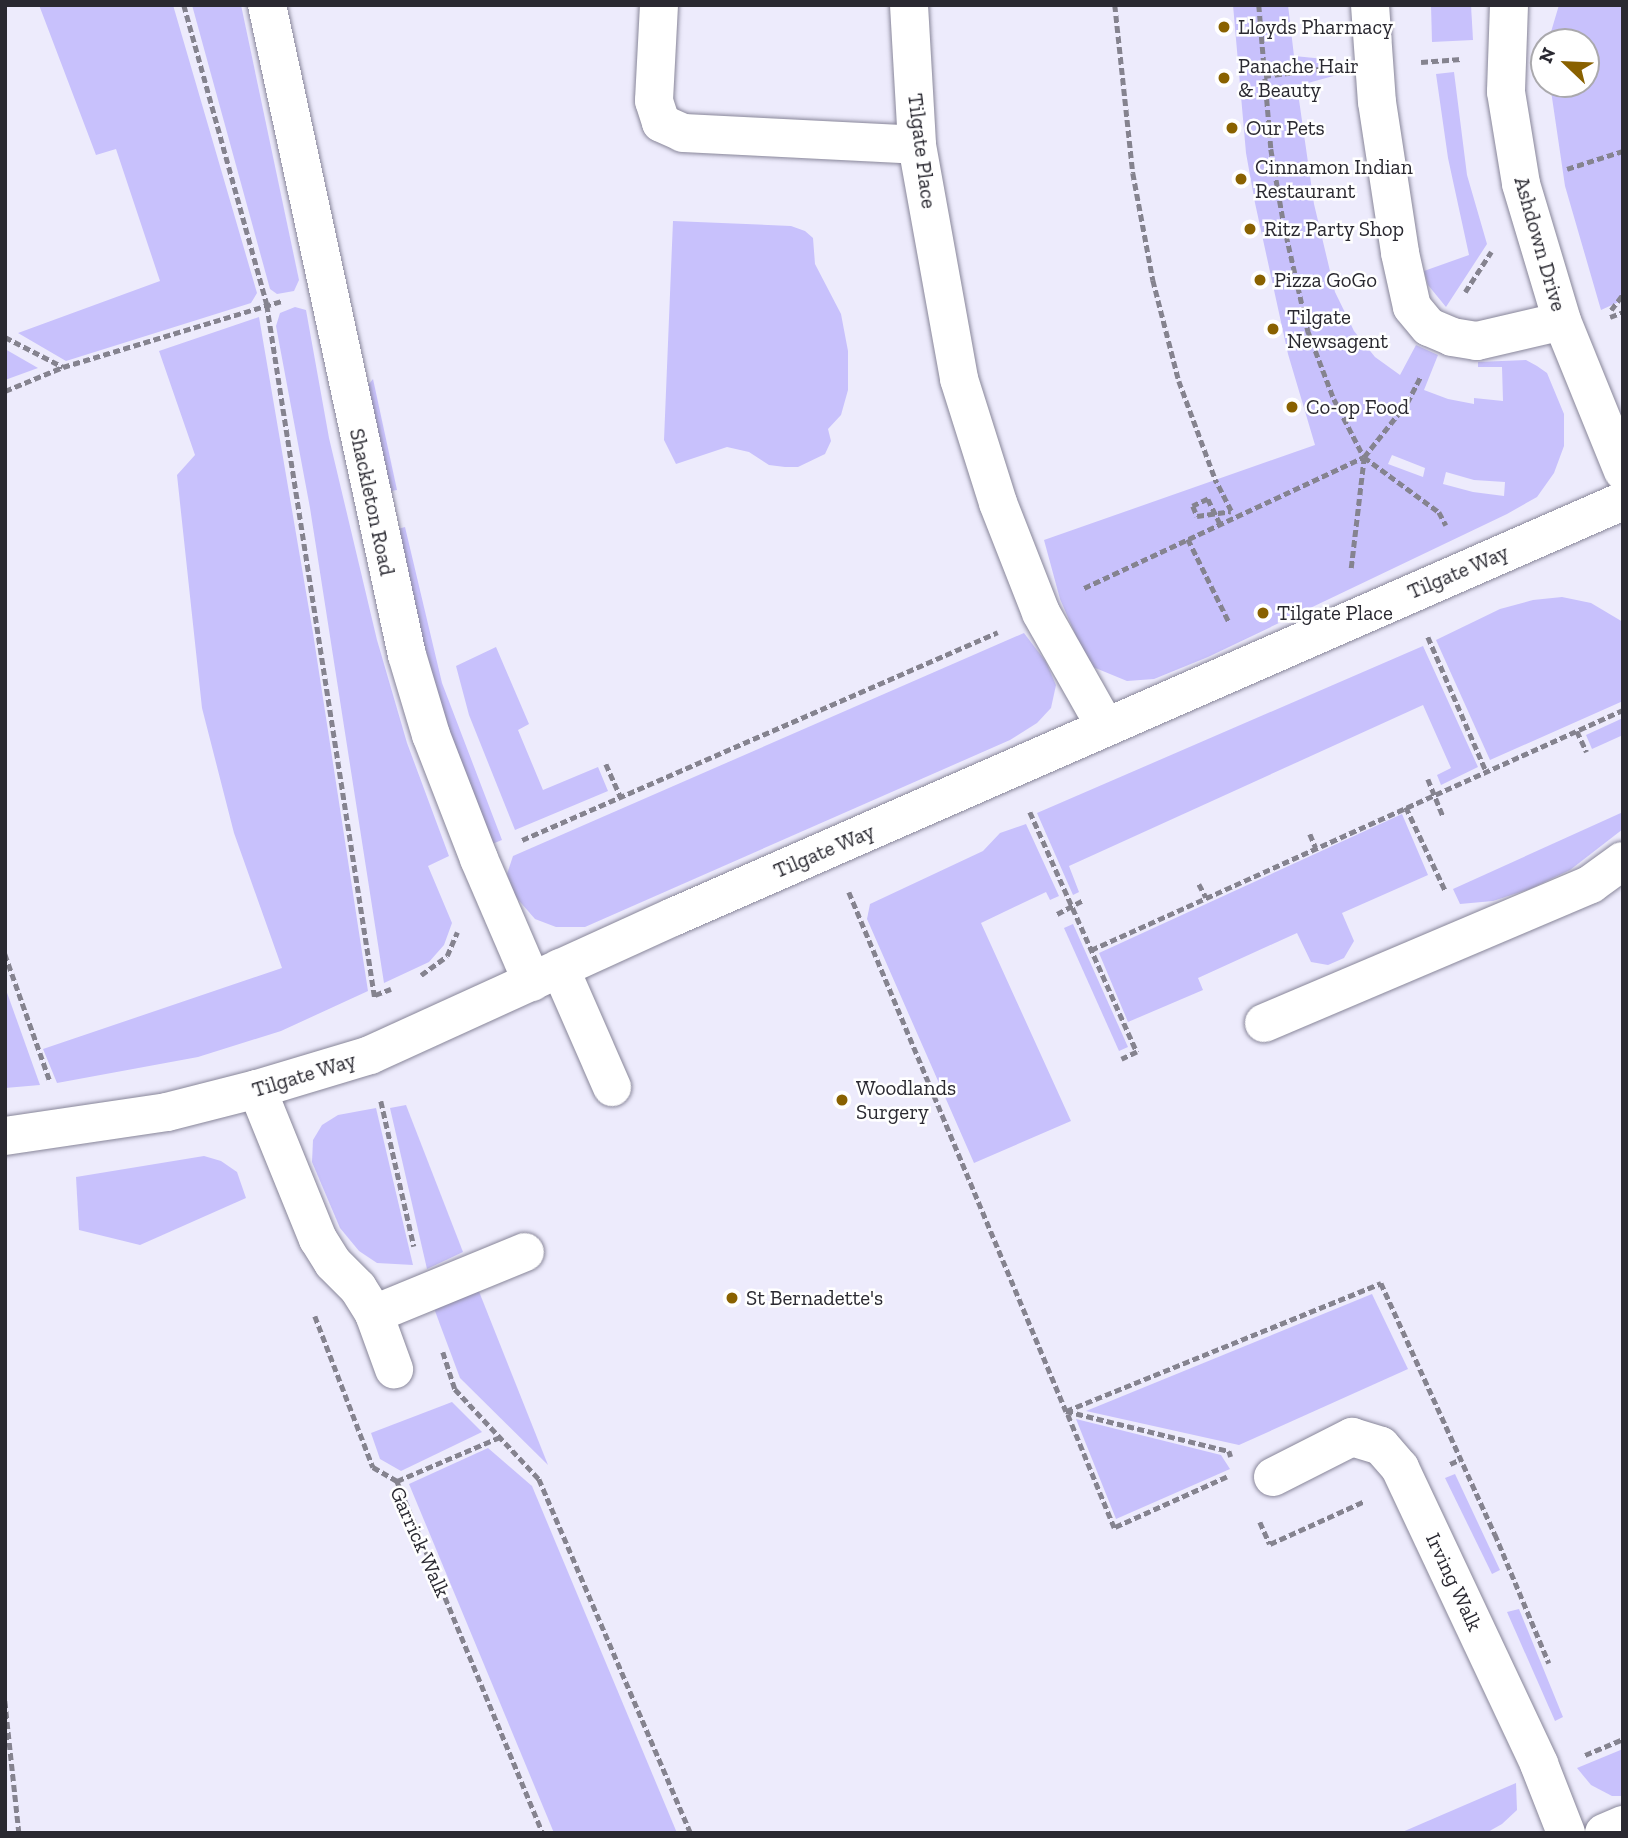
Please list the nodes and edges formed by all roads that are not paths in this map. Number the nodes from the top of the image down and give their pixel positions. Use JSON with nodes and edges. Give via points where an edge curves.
{"nodes":[{"id":1,"x":267,"y":5,"type":"edge"},
{"id":2,"x":659,"y":5,"type":"edge"},
{"id":3,"x":909,"y":5,"type":"edge"},
{"id":4,"x":1370,"y":5,"type":"edge"},
{"id":5,"x":1508,"y":5,"type":"edge"},
{"id":6,"x":917,"y":145,"type":"junction"},
{"id":7,"x":1562,"y":321,"type":"junction"},
{"id":8,"x":1623,"y":471,"type":"edge"},
{"id":9,"x":1623,"y":501,"type":"edge"},
{"id":10,"x":1105,"y":726,"type":"junction"},
{"id":11,"x":1623,"y":861,"type":"edge"},
{"id":12,"x":546,"y":975,"type":"junction"},
{"id":13,"x":1264,"y":1023,"type":"dead end"},
{"id":14,"x":612,"y":1087,"type":"dead end"},
{"id":15,"x":257,"y":1089,"type":"junction"},
{"id":16,"x":5,"y":1136,"type":"edge"},
{"id":17,"x":525,"y":1252,"type":"dead end"},
{"id":18,"x":374,"y":1314,"type":"junction"},
{"id":19,"x":394,"y":1369,"type":"dead end"},
{"id":20,"x":1254,"y":1475,"type":"road end"},
{"id":21,"x":1623,"y":1825,"type":"edge"},
{"id":22,"x":1566,"y":1833,"type":"edge"},
{"id":23,"x":1604,"y":1833,"type":"edge"}],
"edges":[{"from":1,"to":12,"type":"street","name":"Shackleton Road","via":[[407,655],[431,735],[479,859]]},
{"from":2,"to":6,"type":"street","via":[[654,101],[661,124],[683,133]]},
{"from":3,"to":6,"type":"street","name":"Tilgate Place"},
{"from":4,"to":7,"type":"street","via":[[1377,102],[1412,307],[1429,327],[1477,341]]},
{"from":5,"to":7,"type":"street","name":"Ashdown Drive","via":[[1506,92],[1521,184]]},
{"from":6,"to":10,"type":"street","name":"Tilgate Place","via":[[959,379],[998,503],[1041,613]]},
{"from":7,"to":8,"type":"street","name":"Ashdown Drive"},
{"from":9,"to":10,"type":"street","name":"Tilgate Way"},
{"from":10,"to":12,"type":"street","name":"Tilgate Way"},
{"from":11,"to":13,"type":"street","via":[[1591,884]]},
{"from":12,"to":14,"type":"street","name":"Shackleton Road"},
{"from":12,"to":15,"type":"street","name":"Tilgate Way","via":[[370,1055]]},
{"from":15,"to":16,"type":"street","name":"Tilgate Way","via":[[167,1112]]},
{"from":15,"to":18,"type":"street","via":[[318,1239]]},
{"from":17,"to":18,"type":"street"},
{"from":18,"to":19,"type":"street"},
{"from":20,"to":22,"type":"street","name":"Irving Walk","via":[[1352,1437],[1381,1446],[1400,1468],[1539,1764]]},
{"from":21,"to":23,"type":"street"}]}
